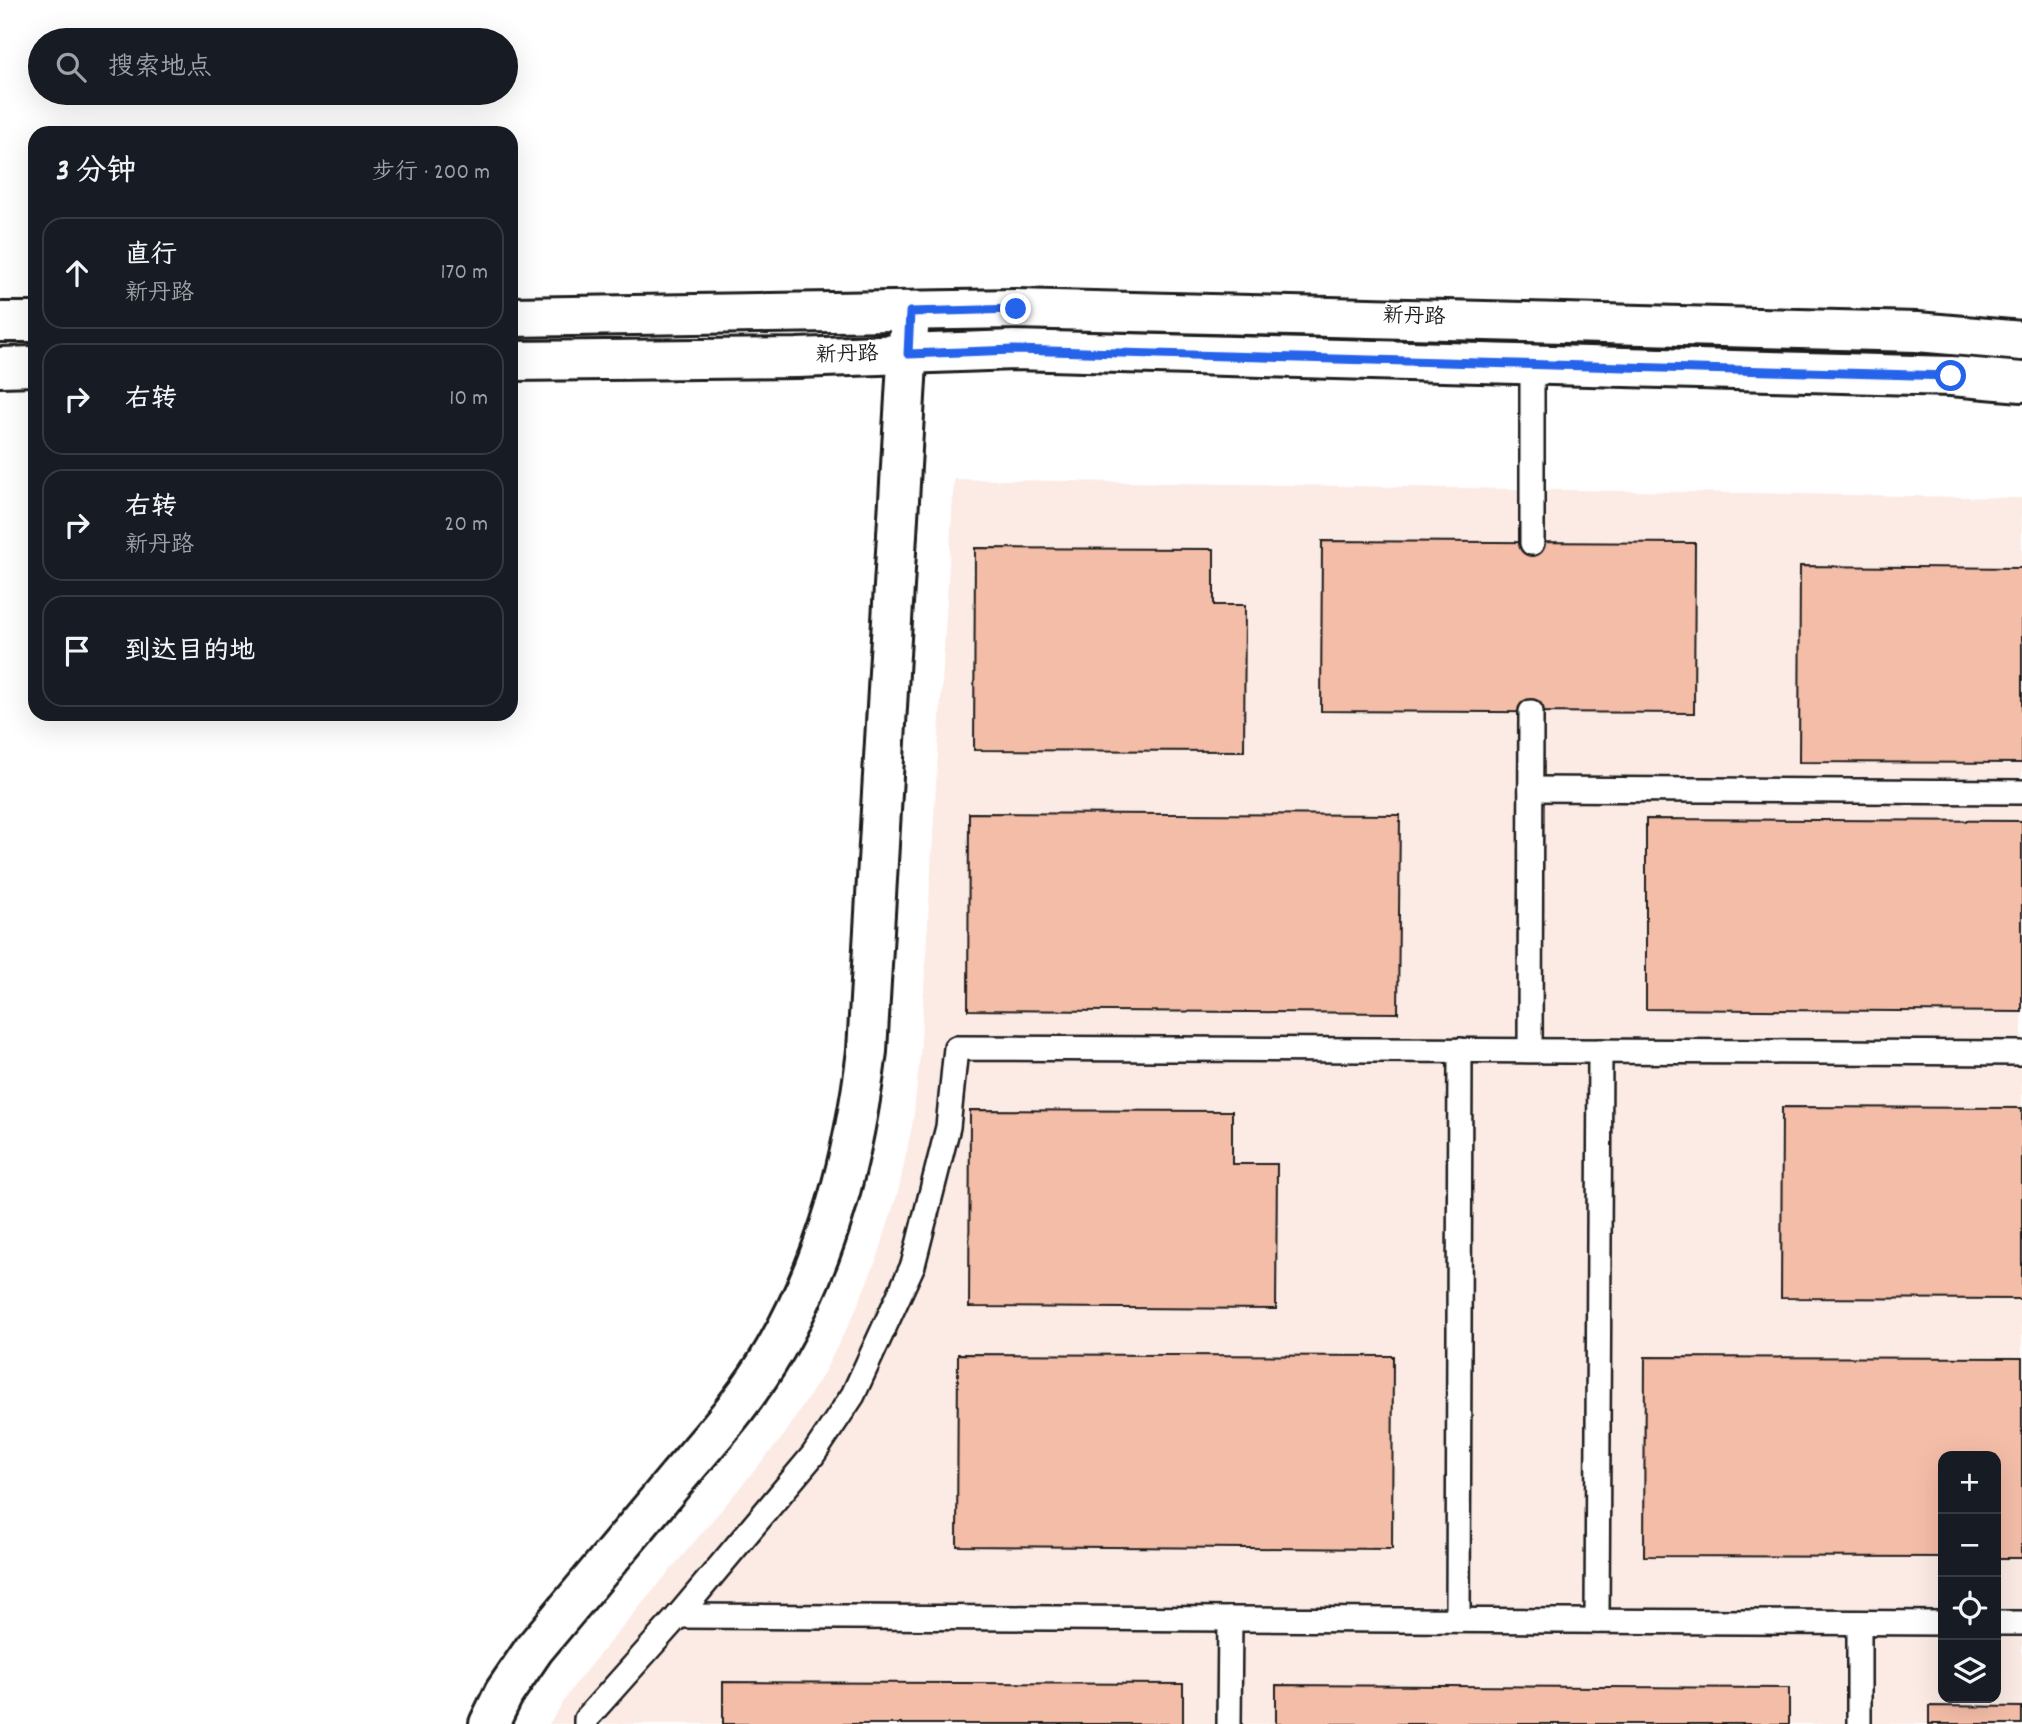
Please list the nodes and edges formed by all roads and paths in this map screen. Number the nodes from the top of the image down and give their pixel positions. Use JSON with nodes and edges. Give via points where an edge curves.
{"nodes":[{"id":1,"x":910,"y":312,"type":"junction"},
{"id":2,"x":518,"y":317,"type":"edge"},
{"id":3,"x":0,"y":322,"type":"edge"},
{"id":4,"x":28,"y":322,"type":"edge"},
{"id":5,"x":2022,"y":341,"type":"edge"},
{"id":6,"x":908,"y":354,"type":"junction"},
{"id":7,"x":518,"y":361,"type":"edge"},
{"id":8,"x":1532,"y":364,"type":"junction"},
{"id":9,"x":28,"y":366,"type":"edge"},
{"id":10,"x":0,"y":367,"type":"edge"},
{"id":11,"x":2022,"y":382,"type":"edge"},
{"id":12,"x":1532,"y":543,"type":"dead end"},
{"id":13,"x":1531,"y":712,"type":"dead end"},
{"id":14,"x":1531,"y":789,"type":"junction"},
{"id":15,"x":2022,"y":792,"type":"edge"},
{"id":16,"x":1460,"y":1050,"type":"junction"},
{"id":17,"x":1530,"y":1050,"type":"junction"},
{"id":18,"x":1600,"y":1051,"type":"junction"},
{"id":19,"x":2022,"y":1053,"type":"edge"},
{"id":20,"x":678,"y":1616,"type":"junction"},
{"id":21,"x":1230,"y":1619,"type":"junction"},
{"id":22,"x":1458,"y":1620,"type":"junction"},
{"id":23,"x":1597,"y":1621,"type":"junction"},
{"id":24,"x":1859,"y":1623,"type":"junction"},
{"id":25,"x":1938,"y":1623,"type":"edge"},
{"id":26,"x":2001,"y":1623,"type":"edge"},
{"id":27,"x":2022,"y":1623,"type":"edge"},
{"id":28,"x":489,"y":1724,"type":"edge"},
{"id":29,"x":586,"y":1724,"type":"edge"},
{"id":30,"x":1229,"y":1724,"type":"edge"},
{"id":31,"x":1859,"y":1724,"type":"edge"}],
"edges":[{"from":1,"to":2,"type":"main road","name":"新丹路"},
{"from":1,"to":5,"type":"main road","name":"新丹路","via":[[1016,309],[1323,315],[1917,332]]},
{"from":1,"to":6,"type":"main road"},
{"from":3,"to":4,"type":"main road"},
{"from":6,"to":7,"type":"main road","name":"新丹路"},
{"from":6,"to":8,"type":"main road","name":"新丹路","via":[[1014,350]]},
{"from":6,"to":28,"type":"main road","via":[[867,1051],[847,1174],[828,1235],[793,1316],[741,1402],[534,1649]]},
{"from":8,"to":11,"type":"main road","name":"新丹路"},
{"from":8,"to":12,"type":"lane"},
{"from":9,"to":10,"type":"main road"},
{"from":13,"to":14,"type":"lane"},
{"from":14,"to":15,"type":"lane"},
{"from":14,"to":17,"type":"lane"},
{"from":16,"to":17,"type":"lane"},
{"from":16,"to":20,"type":"lane","via":[[956,1048],[948,1127],[913,1265],[853,1395],[813,1455]]},
{"from":16,"to":22,"type":"lane"},
{"from":17,"to":18,"type":"lane"},
{"from":18,"to":19,"type":"lane"},
{"from":18,"to":23,"type":"lane"},
{"from":20,"to":21,"type":"lane"},
{"from":20,"to":29,"type":"lane"},
{"from":21,"to":22,"type":"lane"},
{"from":21,"to":30,"type":"lane"},
{"from":22,"to":23,"type":"lane"},
{"from":23,"to":24,"type":"lane"},
{"from":24,"to":25,"type":"lane"},
{"from":24,"to":31,"type":"lane"},
{"from":26,"to":27,"type":"lane"}]}
